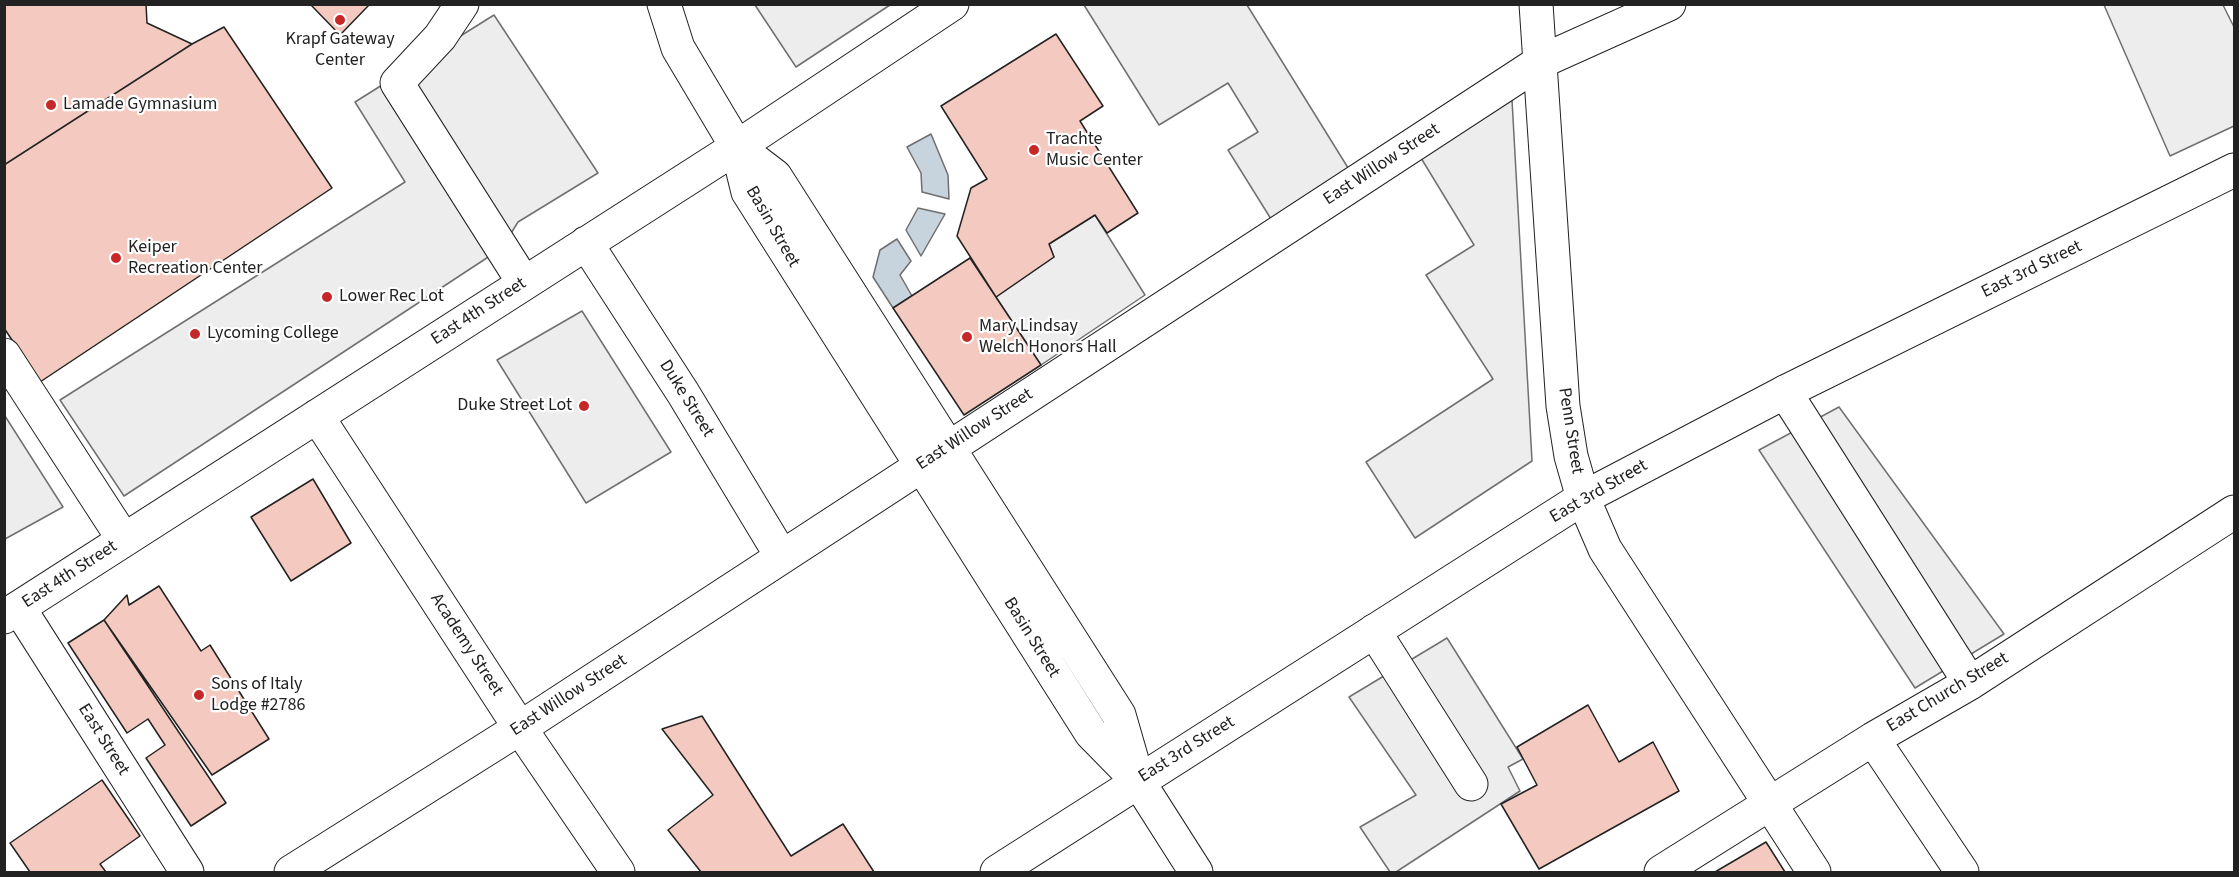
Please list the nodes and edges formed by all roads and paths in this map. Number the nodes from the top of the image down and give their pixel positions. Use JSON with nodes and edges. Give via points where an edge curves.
{"nodes":[{"id":1,"x":462,"y":4,"type":"edge"},
{"id":2,"x":664,"y":4,"type":"edge"},
{"id":3,"x":951,"y":4,"type":"edge"},
{"id":4,"x":1536,"y":4,"type":"edge"},
{"id":5,"x":1669,"y":4,"type":"edge"},
{"id":6,"x":1540,"y":62,"type":"junction"},
{"id":7,"x":737,"y":147,"type":"junction"},
{"id":8,"x":2235,"y":170,"type":"edge"},
{"id":9,"x":586,"y":243,"type":"junction"},
{"id":10,"x":524,"y":283,"type":"junction"},
{"id":11,"x":4,"y":355,"type":"edge"},
{"id":12,"x":1785,"y":392,"type":"junction"},
{"id":13,"x":317,"y":416,"type":"junction"},
{"id":14,"x":948,"y":448,"type":"junction"},
{"id":15,"x":921,"y":465,"type":"junction"},
{"id":16,"x":1583,"y":498,"type":"junction"},
{"id":17,"x":2235,"y":512,"type":"edge"},
{"id":18,"x":124,"y":540,"type":"junction"},
{"id":19,"x":782,"y":556,"type":"junction"},
{"id":20,"x":12,"y":612,"type":"edge"},
{"id":21,"x":1374,"y":631,"type":"junction"},
{"id":22,"x":1970,"y":683,"type":"junction"},
{"id":23,"x":520,"y":728,"type":"junction"},
{"id":24,"x":1873,"y":739,"type":"junction"},
{"id":25,"x":1138,"y":781,"type":"junction"},
{"id":26,"x":1471,"y":784,"type":"dead end"},
{"id":27,"x":1770,"y":805,"type":"junction"},
{"id":28,"x":187,"y":873,"type":"edge"},
{"id":29,"x":291,"y":873,"type":"edge"},
{"id":30,"x":618,"y":873,"type":"edge"},
{"id":31,"x":997,"y":873,"type":"edge"},
{"id":32,"x":1196,"y":873,"type":"edge"},
{"id":33,"x":1661,"y":873,"type":"edge"},
{"id":34,"x":1814,"y":873,"type":"edge"},
{"id":35,"x":1962,"y":873,"type":"edge"}],
"edges":[{"from":1,"to":10,"type":"street","via":[[440,37],[397,83]]},
{"from":2,"to":7,"type":"street","via":[[678,48]]},
{"from":3,"to":7,"type":"street","name":"East 4th Street"},
{"from":4,"to":6,"type":"street","name":"Penn Street"},
{"from":5,"to":6,"type":"street","name":"East Willow Street"},
{"from":6,"to":14,"type":"street","name":"East Willow Street"},
{"from":6,"to":16,"type":"street","name":"Penn Street","via":[[1563,406]]},
{"from":7,"to":9,"type":"street","name":"East 4th Street"},
{"from":7,"to":14,"type":"street","name":"Basin Street","via":[[775,176]]},
{"from":7,"to":15,"type":"street","name":"Basin Street","via":[[748,192]]},
{"from":8,"to":12,"type":"street","name":"East 3rd Street"},
{"from":9,"to":10,"type":"street","name":"East 4th Street"},
{"from":9,"to":19,"type":"street","name":"Duke Street"},
{"from":10,"to":13,"type":"street","name":"East 4th Street"},
{"from":11,"to":18,"type":"street"},
{"from":12,"to":16,"type":"street","name":"East 3rd Street"},
{"from":12,"to":22,"type":"street"},
{"from":13,"to":18,"type":"street","name":"East 4th Street"},
{"from":13,"to":23,"type":"street","name":"Academy Street"},
{"from":14,"to":15,"type":"street","name":"East Willow Street"},
{"from":14,"to":25,"type":"street","name":"Basin Street","via":[[1119,715]]},
{"from":15,"to":19,"type":"street","name":"East Willow Street"},
{"from":15,"to":25,"type":"street","name":"Basin Street","via":[[1091,733]]},
{"from":16,"to":21,"type":"street","name":"East 3rd Street"},
{"from":16,"to":27,"type":"street","name":"Penn Street","via":[[1605,549]]},
{"from":17,"to":22,"type":"street","name":"East Church Street"},
{"from":18,"to":20,"type":"street","name":"East 4th Street"},
{"from":19,"to":23,"type":"street","name":"East Willow Street"},
{"from":20,"to":28,"type":"street","name":"East Street"},
{"from":21,"to":25,"type":"street","name":"East 3rd Street"},
{"from":21,"to":26,"type":"street"},
{"from":22,"to":24,"type":"street","name":"East Church Street"},
{"from":23,"to":29,"type":"street","name":"East Willow Street"},
{"from":23,"to":30,"type":"street","name":"Academy Street"},
{"from":24,"to":27,"type":"street","name":"East Church Street"},
{"from":24,"to":35,"type":"street"},
{"from":25,"to":31,"type":"street","name":"East 3rd Street"},
{"from":25,"to":32,"type":"street","name":"Basin Street"},
{"from":27,"to":33,"type":"street","name":"East Church Street"},
{"from":27,"to":34,"type":"street","name":"Penn Street"}]}
